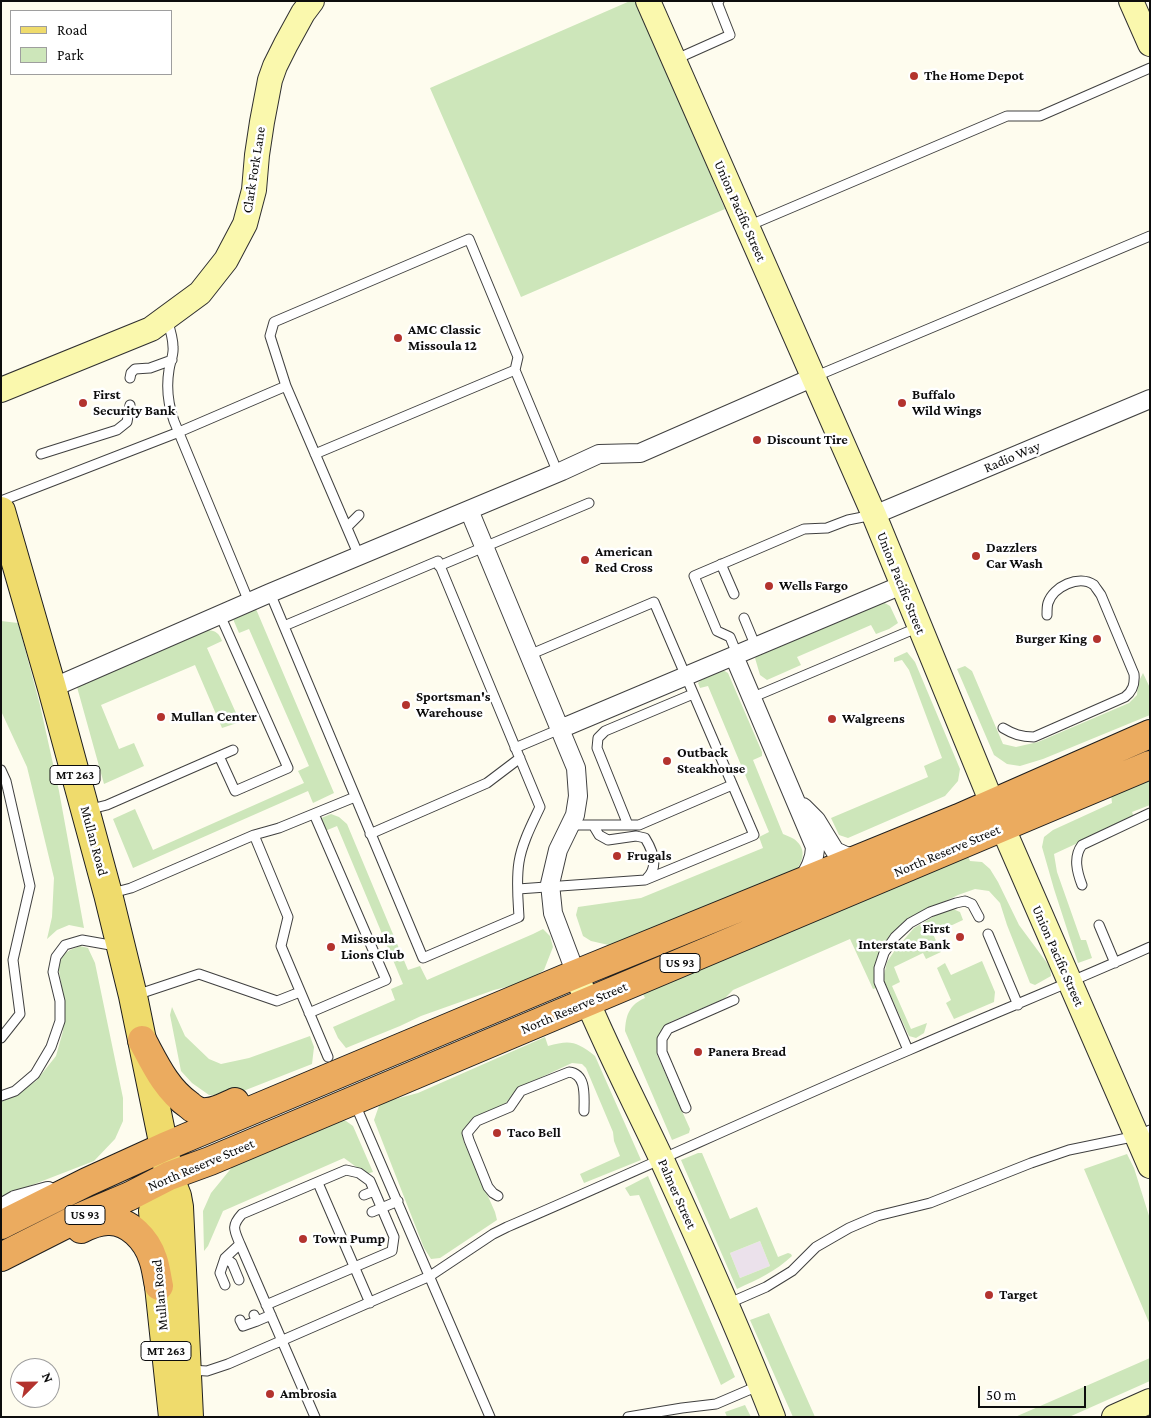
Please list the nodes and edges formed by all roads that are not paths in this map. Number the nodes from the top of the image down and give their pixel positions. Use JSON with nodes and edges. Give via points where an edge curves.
{"nodes":[{"id":1,"x":312,"y":1,"type":"edge"},
{"id":2,"x":648,"y":1,"type":"edge"},
{"id":3,"x":719,"y":1,"type":"edge"},
{"id":4,"x":1131,"y":1,"type":"edge"},
{"id":5,"x":1150,"y":44,"type":"edge"},
{"id":6,"x":674,"y":60,"type":"junction"},
{"id":7,"x":1150,"y":68,"type":"edge"},
{"id":8,"x":747,"y":227,"type":"junction"},
{"id":9,"x":1150,"y":236,"type":"edge"},
{"id":10,"x":166,"y":319,"type":"junction"},
{"id":11,"x":172,"y":360,"type":"junction"},
{"id":12,"x":515,"y":370,"type":"junction"},
{"id":13,"x":814,"y":377,"type":"junction"},
{"id":14,"x":130,"y":378,"type":"dead end"},
{"id":15,"x":286,"y":386,"type":"junction"},
{"id":16,"x":1,"y":390,"type":"edge"},
{"id":17,"x":1150,"y":398,"type":"edge"},
{"id":18,"x":130,"y":405,"type":"dead end"},
{"id":19,"x":179,"y":432,"type":"junction"},
{"id":20,"x":41,"y":454,"type":"dead end"},
{"id":21,"x":315,"y":454,"type":"junction"},
{"id":22,"x":558,"y":473,"type":"junction"},
{"id":23,"x":1,"y":501,"type":"edge"},
{"id":24,"x":589,"y":502,"type":"dead end"},
{"id":25,"x":469,"y":510,"type":"junction"},
{"id":26,"x":1,"y":511,"type":"edge"},
{"id":27,"x":360,"y":515,"type":"dead end"},
{"id":28,"x":874,"y":515,"type":"junction"},
{"id":29,"x":347,"y":527,"type":"junction"},
{"id":30,"x":484,"y":547,"type":"junction"},
{"id":31,"x":359,"y":556,"type":"junction"},
{"id":32,"x":721,"y":564,"type":"junction"},
{"id":33,"x":440,"y":566,"type":"junction"},
{"id":34,"x":902,"y":586,"type":"junction"},
{"id":35,"x":270,"y":594,"type":"junction"},
{"id":36,"x":734,"y":594,"type":"dead end"},
{"id":37,"x":249,"y":602,"type":"junction"},
{"id":38,"x":220,"y":615,"type":"junction"},
{"id":39,"x":1047,"y":615,"type":"dead end"},
{"id":40,"x":744,"y":618,"type":"dead end"},
{"id":41,"x":284,"y":626,"type":"junction"},
{"id":42,"x":920,"y":627,"type":"junction"},
{"id":43,"x":756,"y":647,"type":"junction"},
{"id":44,"x":529,"y":655,"type":"junction"},
{"id":45,"x":736,"y":655,"type":"junction"},
{"id":46,"x":686,"y":676,"type":"junction"},
{"id":47,"x":52,"y":688,"type":"junction"},
{"id":48,"x":693,"y":694,"type":"junction"},
{"id":49,"x":751,"y":698,"type":"junction"},
{"id":50,"x":1003,"y":728,"type":"dead end"},
{"id":51,"x":560,"y":729,"type":"junction"},
{"id":52,"x":1150,"y":734,"type":"edge"},
{"id":53,"x":515,"y":748,"type":"junction"},
{"id":54,"x":232,"y":750,"type":"dead end"},
{"id":55,"x":219,"y":756,"type":"junction"},
{"id":56,"x":520,"y":758,"type":"junction"},
{"id":57,"x":1150,"y":765,"type":"edge"},
{"id":58,"x":1,"y":770,"type":"edge"},
{"id":59,"x":732,"y":785,"type":"junction"},
{"id":60,"x":355,"y":797,"type":"junction"},
{"id":61,"x":794,"y":798,"type":"junction"},
{"id":62,"x":992,"y":803,"type":"junction"},
{"id":63,"x":85,"y":811,"type":"junction"},
{"id":64,"x":1150,"y":813,"type":"edge"},
{"id":65,"x":314,"y":814,"type":"junction"},
{"id":66,"x":570,"y":825,"type":"junction"},
{"id":67,"x":593,"y":825,"type":"junction"},
{"id":68,"x":628,"y":825,"type":"junction"},
{"id":69,"x":1002,"y":828,"type":"junction"},
{"id":70,"x":254,"y":834,"type":"junction"},
{"id":71,"x":370,"y":834,"type":"junction"},
{"id":72,"x":859,"y":858,"type":"junction"},
{"id":73,"x":645,"y":880,"type":"junction"},
{"id":74,"x":802,"y":881,"type":"junction"},
{"id":75,"x":1082,"y":885,"type":"dead end"},
{"id":76,"x":550,"y":888,"type":"junction"},
{"id":77,"x":518,"y":889,"type":"junction"},
{"id":78,"x":108,"y":894,"type":"junction"},
{"id":79,"x":979,"y":917,"type":"dead end"},
{"id":80,"x":1099,"y":926,"type":"dead end"},
{"id":81,"x":988,"y":934,"type":"dead end"},
{"id":82,"x":121,"y":946,"type":"junction"},
{"id":83,"x":1150,"y":947,"type":"edge"},
{"id":84,"x":1115,"y":963,"type":"junction"},
{"id":85,"x":576,"y":974,"type":"junction"},
{"id":86,"x":1070,"y":983,"type":"junction"},
{"id":87,"x":300,"y":992,"type":"junction"},
{"id":88,"x":133,"y":996,"type":"junction"},
{"id":89,"x":734,"y":1000,"type":"dead end"},
{"id":90,"x":516,"y":1001,"type":"junction"},
{"id":91,"x":587,"y":1002,"type":"junction"},
{"id":92,"x":1018,"y":1004,"type":"junction"},
{"id":93,"x":309,"y":1013,"type":"junction"},
{"id":94,"x":1,"y":1038,"type":"edge"},
{"id":95,"x":142,"y":1040,"type":"junction"},
{"id":96,"x":908,"y":1050,"type":"junction"},
{"id":97,"x":328,"y":1057,"type":"dead end"},
{"id":98,"x":1,"y":1096,"type":"edge"},
{"id":99,"x":354,"y":1101,"type":"junction"},
{"id":100,"x":686,"y":1108,"type":"dead end"},
{"id":101,"x":584,"y":1111,"type":"dead end"},
{"id":102,"x":1143,"y":1133,"type":"edge"},
{"id":103,"x":164,"y":1147,"type":"junction"},
{"id":104,"x":662,"y":1160,"type":"junction"},
{"id":105,"x":1150,"y":1166,"type":"edge"},
{"id":106,"x":169,"y":1176,"type":"junction"},
{"id":107,"x":318,"y":1182,"type":"junction"},
{"id":108,"x":374,"y":1191,"type":"junction"},
{"id":109,"x":66,"y":1192,"type":"junction"},
{"id":110,"x":364,"y":1195,"type":"dead end"},
{"id":111,"x":498,"y":1196,"type":"dead end"},
{"id":112,"x":398,"y":1201,"type":"junction"},
{"id":113,"x":339,"y":1205,"type":"dead end"},
{"id":114,"x":1,"y":1208,"type":"edge"},
{"id":115,"x":382,"y":1208,"type":"junction"},
{"id":116,"x":329,"y":1209,"type":"junction"},
{"id":117,"x":372,"y":1212,"type":"dead end"},
{"id":118,"x":346,"y":1222,"type":"dead end"},
{"id":119,"x":1,"y":1225,"type":"edge"},
{"id":120,"x":389,"y":1225,"type":"junction"},
{"id":121,"x":337,"y":1227,"type":"junction"},
{"id":122,"x":380,"y":1229,"type":"dead end"},
{"id":123,"x":354,"y":1240,"type":"dead end"},
{"id":124,"x":240,"y":1244,"type":"junction"},
{"id":125,"x":344,"y":1244,"type":"junction"},
{"id":126,"x":1,"y":1257,"type":"edge"},
{"id":127,"x":225,"y":1258,"type":"junction"},
{"id":128,"x":1,"y":1267,"type":"edge"},
{"id":129,"x":355,"y":1268,"type":"junction"},
{"id":130,"x":430,"y":1276,"type":"junction"},
{"id":131,"x":239,"y":1280,"type":"dead end"},
{"id":132,"x":225,"y":1285,"type":"dead end"},
{"id":133,"x":159,"y":1286,"type":"junction"},
{"id":134,"x":370,"y":1303,"type":"junction"},
{"id":135,"x":726,"y":1304,"type":"junction"},
{"id":136,"x":266,"y":1305,"type":"junction"},
{"id":137,"x":271,"y":1315,"type":"junction"},
{"id":138,"x":240,"y":1320,"type":"dead end"},
{"id":139,"x":282,"y":1341,"type":"junction"},
{"id":140,"x":188,"y":1370,"type":"junction"},
{"id":141,"x":761,"y":1385,"type":"junction"},
{"id":142,"x":1150,"y":1401,"type":"edge"},
{"id":143,"x":173,"y":1417,"type":"edge"},
{"id":144,"x":190,"y":1417,"type":"edge"},
{"id":145,"x":314,"y":1417,"type":"edge"},
{"id":146,"x":490,"y":1417,"type":"edge"},
{"id":147,"x":628,"y":1417,"type":"edge"},
{"id":148,"x":773,"y":1417,"type":"edge"},
{"id":149,"x":1114,"y":1417,"type":"edge"}],
"edges":[{"from":1,"to":10,"type":"street","name":"Clark Fork Lane","via":[[286,44],[270,80],[260,130],[254,190],[245,224],[226,260],[200,293]]},
{"from":2,"to":6,"type":"street","name":"Union Pacific Street"},
{"from":3,"to":6,"type":"lane","via":[[730,36]]},
{"from":4,"to":5,"type":"street"},
{"from":6,"to":8,"type":"street","name":"Union Pacific Street"},
{"from":7,"to":8,"type":"lane","via":[[1040,116],[1007,116]]},
{"from":8,"to":13,"type":"street","name":"Union Pacific Street"},
{"from":9,"to":13,"type":"lane"},
{"from":10,"to":11,"type":"lane","via":[[173,342]]},
{"from":10,"to":16,"type":"street","name":"Clark Fork Lane","via":[[152,329]]},
{"from":11,"to":14,"type":"lane","via":[[150,368],[135,369]]},
{"from":11,"to":19,"type":"lane","via":[[167,394]]},
{"from":12,"to":15,"type":"lane","via":[[518,357],[469,239],[274,322],[270,336]]},
{"from":12,"to":21,"type":"lane"},
{"from":12,"to":22,"type":"lane"},
{"from":13,"to":22,"type":"street","via":[[640,453],[599,454]]},
{"from":13,"to":28,"type":"street","name":"Union Pacific Street"},
{"from":15,"to":19,"type":"lane"},
{"from":15,"to":21,"type":"lane"},
{"from":17,"to":28,"type":"street","name":"Radio Way"},
{"from":18,"to":20,"type":"lane","via":[[127,422],[117,430]]},
{"from":19,"to":23,"type":"lane"},
{"from":19,"to":37,"type":"lane"},
{"from":21,"to":29,"type":"lane"},
{"from":22,"to":25,"type":"street"},
{"from":24,"to":30,"type":"lane"},
{"from":25,"to":30,"type":"street"},
{"from":25,"to":31,"type":"street"},
{"from":26,"to":47,"type":"main road","name":"Mullan Road","number":"MT 263"},
{"from":27,"to":29,"type":"lane"},
{"from":28,"to":32,"type":"lane","via":[[827,528],[804,529]]},
{"from":28,"to":34,"type":"street","name":"Union Pacific Street"},
{"from":29,"to":31,"type":"lane"},
{"from":30,"to":33,"type":"lane"},
{"from":30,"to":44,"type":"street"},
{"from":31,"to":35,"type":"street"},
{"from":32,"to":36,"type":"lane"},
{"from":32,"to":45,"type":"lane","via":[[694,576],[717,631],[730,637]]},
{"from":33,"to":41,"type":"lane","via":[[438,561]]},
{"from":33,"to":53,"type":"lane"},
{"from":34,"to":42,"type":"street","name":"Union Pacific Street"},
{"from":34,"to":43,"type":"street"},
{"from":35,"to":37,"type":"street"},
{"from":35,"to":41,"type":"lane"},
{"from":37,"to":38,"type":"street"},
{"from":38,"to":47,"type":"street"},
{"from":38,"to":55,"type":"lane","via":[[288,768],[235,792]]},
{"from":39,"to":50,"type":"lane","via":[[1048,603],[1056,590],[1074,582],[1093,585],[1101,595],[1135,682],[1125,698],[1034,737],[1013,734]]},
{"from":40,"to":43,"type":"lane"},
{"from":41,"to":60,"type":"lane"},
{"from":42,"to":49,"type":"lane"},
{"from":42,"to":62,"type":"street","name":"Union Pacific Street"},
{"from":43,"to":45,"type":"street"},
{"from":44,"to":46,"type":"lane","via":[[654,602]]},
{"from":44,"to":51,"type":"street"},
{"from":45,"to":46,"type":"street"},
{"from":45,"to":49,"type":"street"},
{"from":46,"to":48,"type":"lane"},
{"from":46,"to":51,"type":"street"},
{"from":47,"to":63,"type":"main road","name":"Mullan Road","number":"MT 263"},
{"from":48,"to":59,"type":"lane"},
{"from":48,"to":68,"type":"lane","via":[[605,731],[598,738],[597,748]]},
{"from":49,"to":61,"type":"street"},
{"from":51,"to":53,"type":"lane"},
{"from":51,"to":66,"type":"street","via":[[576,768],[578,796]]},
{"from":52,"to":62,"type":"highway","name":"North Reserve Street","number":"US 93"},
{"from":53,"to":56,"type":"lane"},
{"from":54,"to":55,"type":"lane"},
{"from":55,"to":63,"type":"lane","via":[[107,805]]},
{"from":56,"to":71,"type":"lane","via":[[486,783]]},
{"from":56,"to":77,"type":"lane","via":[[540,806],[519,861]]},
{"from":57,"to":69,"type":"highway","name":"North Reserve Street","number":"US 93"},
{"from":58,"to":94,"type":"lane","via":[[30,886],[13,960],[20,1014]]},
{"from":59,"to":68,"type":"lane","via":[[639,824]]},
{"from":59,"to":73,"type":"lane","via":[[754,835]]},
{"from":60,"to":65,"type":"lane"},
{"from":60,"to":71,"type":"lane"},
{"from":61,"to":72,"type":"street","via":[[816,820],[835,851]]},
{"from":61,"to":74,"type":"street","via":[[815,847],[811,866]]},
{"from":62,"to":69,"type":"street","name":"Union Pacific Street"},
{"from":62,"to":72,"type":"highway","name":"North Reserve Street","number":"US 93"},
{"from":63,"to":78,"type":"main road","name":"Mullan Road","number":"MT 263"},
{"from":64,"to":75,"type":"lane","via":[[1082,845],[1077,851],[1076,861]]},
{"from":65,"to":70,"type":"lane"},
{"from":65,"to":93,"type":"lane","via":[[386,980]]},
{"from":66,"to":67,"type":"lane"},
{"from":66,"to":76,"type":"street","via":[[558,850]]},
{"from":67,"to":68,"type":"lane"},
{"from":67,"to":73,"type":"lane","via":[[599,835],[608,840],[645,838],[654,865]]},
{"from":69,"to":86,"type":"street","name":"Union Pacific Street"},
{"from":69,"to":91,"type":"highway","name":"North Reserve Street","number":"US 93"},
{"from":70,"to":78,"type":"lane","via":[[131,888]]},
{"from":70,"to":87,"type":"lane","via":[[288,917],[281,946]]},
{"from":71,"to":77,"type":"lane","via":[[423,958],[518,917]]},
{"from":72,"to":74,"type":"highway","name":"North Reserve Street","number":"US 93"},
{"from":73,"to":76,"type":"lane"},
{"from":74,"to":85,"type":"highway","name":"North Reserve Street","number":"US 93"},
{"from":76,"to":77,"type":"lane"},
{"from":76,"to":85,"type":"street","via":[[553,913]]},
{"from":78,"to":82,"type":"main road","name":"Mullan Road","number":"MT 263"},
{"from":79,"to":96,"type":"lane","via":[[972,904],[965,901],[930,912],[910,924],[884,953],[879,982]]},
{"from":80,"to":84,"type":"lane"},
{"from":81,"to":92,"type":"lane"},
{"from":82,"to":88,"type":"main road","name":"Mullan Road","number":"MT 263"},
{"from":82,"to":98,"type":"lane","via":[[82,940],[65,946],[56,957],[53,972],[60,1001],[60,1021],[51,1047],[35,1074],[14,1091]]},
{"from":83,"to":84,"type":"lane"},
{"from":84,"to":86,"type":"lane"},
{"from":85,"to":90,"type":"highway","name":"North Reserve Street","number":"US 93"},
{"from":85,"to":91,"type":"street","name":"Palmer Street"},
{"from":86,"to":92,"type":"lane"},
{"from":86,"to":102,"type":"street","name":"Union Pacific Street"},
{"from":87,"to":88,"type":"lane","via":[[277,1001],[199,974]]},
{"from":87,"to":93,"type":"lane"},
{"from":88,"to":95,"type":"main road","name":"Mullan Road","number":"MT 263"},
{"from":89,"to":100,"type":"lane","via":[[668,1029],[662,1039],[662,1052]]},
{"from":90,"to":95,"type":"highway","via":[[447,1016],[204,1113],[172,1092]]},
{"from":90,"to":103,"type":"highway","name":"North Reserve Street","number":"US 93"},
{"from":91,"to":99,"type":"highway","name":"North Reserve Street","number":"US 93"},
{"from":91,"to":104,"type":"street","name":"Palmer Street"},
{"from":92,"to":96,"type":"lane"},
{"from":93,"to":97,"type":"lane"},
{"from":95,"to":103,"type":"main road","name":"Mullan Road","number":"MT 263"},
{"from":96,"to":104,"type":"lane"},
{"from":99,"to":106,"type":"highway","name":"North Reserve Street","number":"US 93"},
{"from":99,"to":112,"type":"lane"},
{"from":101,"to":111,"type":"lane","via":[[584,1091],[579,1075],[569,1072],[521,1091],[510,1107],[477,1121],[467,1133],[488,1187]]},
{"from":102,"to":105,"type":"street","name":"Union Pacific Street"},
{"from":102,"to":135,"type":"lane","via":[[1069,1150],[930,1203],[877,1216],[816,1247],[792,1271],[766,1288]]},
{"from":103,"to":106,"type":"main road","name":"Mullan Road"},
{"from":103,"to":109,"type":"highway","name":"North Reserve Street","number":"US 93"},
{"from":104,"to":130,"type":"lane","via":[[493,1234]]},
{"from":104,"to":135,"type":"street","name":"Palmer Street"},
{"from":106,"to":126,"type":"highway","name":"North Reserve Street","number":"US 93","via":[[76,1218]]},
{"from":106,"to":133,"type":"main road","name":"Mullan Road","number":"MT 263","via":[[159,1192],[154,1211]]},
{"from":106,"to":140,"type":"main road","name":"Mullan Road","number":"MT 263","via":[[179,1204]]},
{"from":107,"to":108,"type":"lane","via":[[346,1170],[359,1173],[370,1181]]},
{"from":107,"to":116,"type":"lane"},
{"from":107,"to":124,"type":"lane","via":[[242,1214],[235,1222],[234,1230]]},
{"from":108,"to":110,"type":"lane"},
{"from":108,"to":115,"type":"lane"},
{"from":109,"to":114,"type":"street","via":[[47,1191]]},
{"from":109,"to":119,"type":"highway","name":"North Reserve Street","number":"US 93"},
{"from":112,"to":115,"type":"lane"},
{"from":112,"to":130,"type":"lane"},
{"from":113,"to":116,"type":"lane"},
{"from":115,"to":117,"type":"lane"},
{"from":115,"to":120,"type":"lane"},
{"from":116,"to":121,"type":"lane"},
{"from":118,"to":121,"type":"lane"},
{"from":120,"to":122,"type":"lane"},
{"from":120,"to":129,"type":"lane","via":[[394,1237],[392,1251]]},
{"from":121,"to":125,"type":"lane"},
{"from":123,"to":125,"type":"lane"},
{"from":124,"to":127,"type":"lane"},
{"from":124,"to":136,"type":"lane"},
{"from":125,"to":129,"type":"lane"},
{"from":127,"to":131,"type":"lane","via":[[232,1263]]},
{"from":127,"to":132,"type":"lane","via":[[220,1273]]},
{"from":128,"to":133,"type":"highway","via":[[92,1224],[108,1221],[128,1226],[139,1235],[153,1257]]},
{"from":129,"to":134,"type":"lane"},
{"from":129,"to":136,"type":"lane"},
{"from":130,"to":134,"type":"lane"},
{"from":130,"to":146,"type":"lane"},
{"from":133,"to":143,"type":"main road","name":"Mullan Road","number":"MT 263"},
{"from":134,"to":139,"type":"lane"},
{"from":135,"to":141,"type":"street","name":"Palmer Street"},
{"from":136,"to":137,"type":"lane"},
{"from":137,"to":138,"type":"lane","via":[[255,1318],[243,1326]]},
{"from":137,"to":139,"type":"lane"},
{"from":139,"to":140,"type":"lane","via":[[220,1367],[207,1371]]},
{"from":139,"to":145,"type":"lane"},
{"from":140,"to":144,"type":"main road","name":"Mullan Road"},
{"from":141,"to":147,"type":"lane","via":[[716,1404]]},
{"from":141,"to":148,"type":"street","name":"Palmer Street"},
{"from":142,"to":149,"type":"street"}]}
